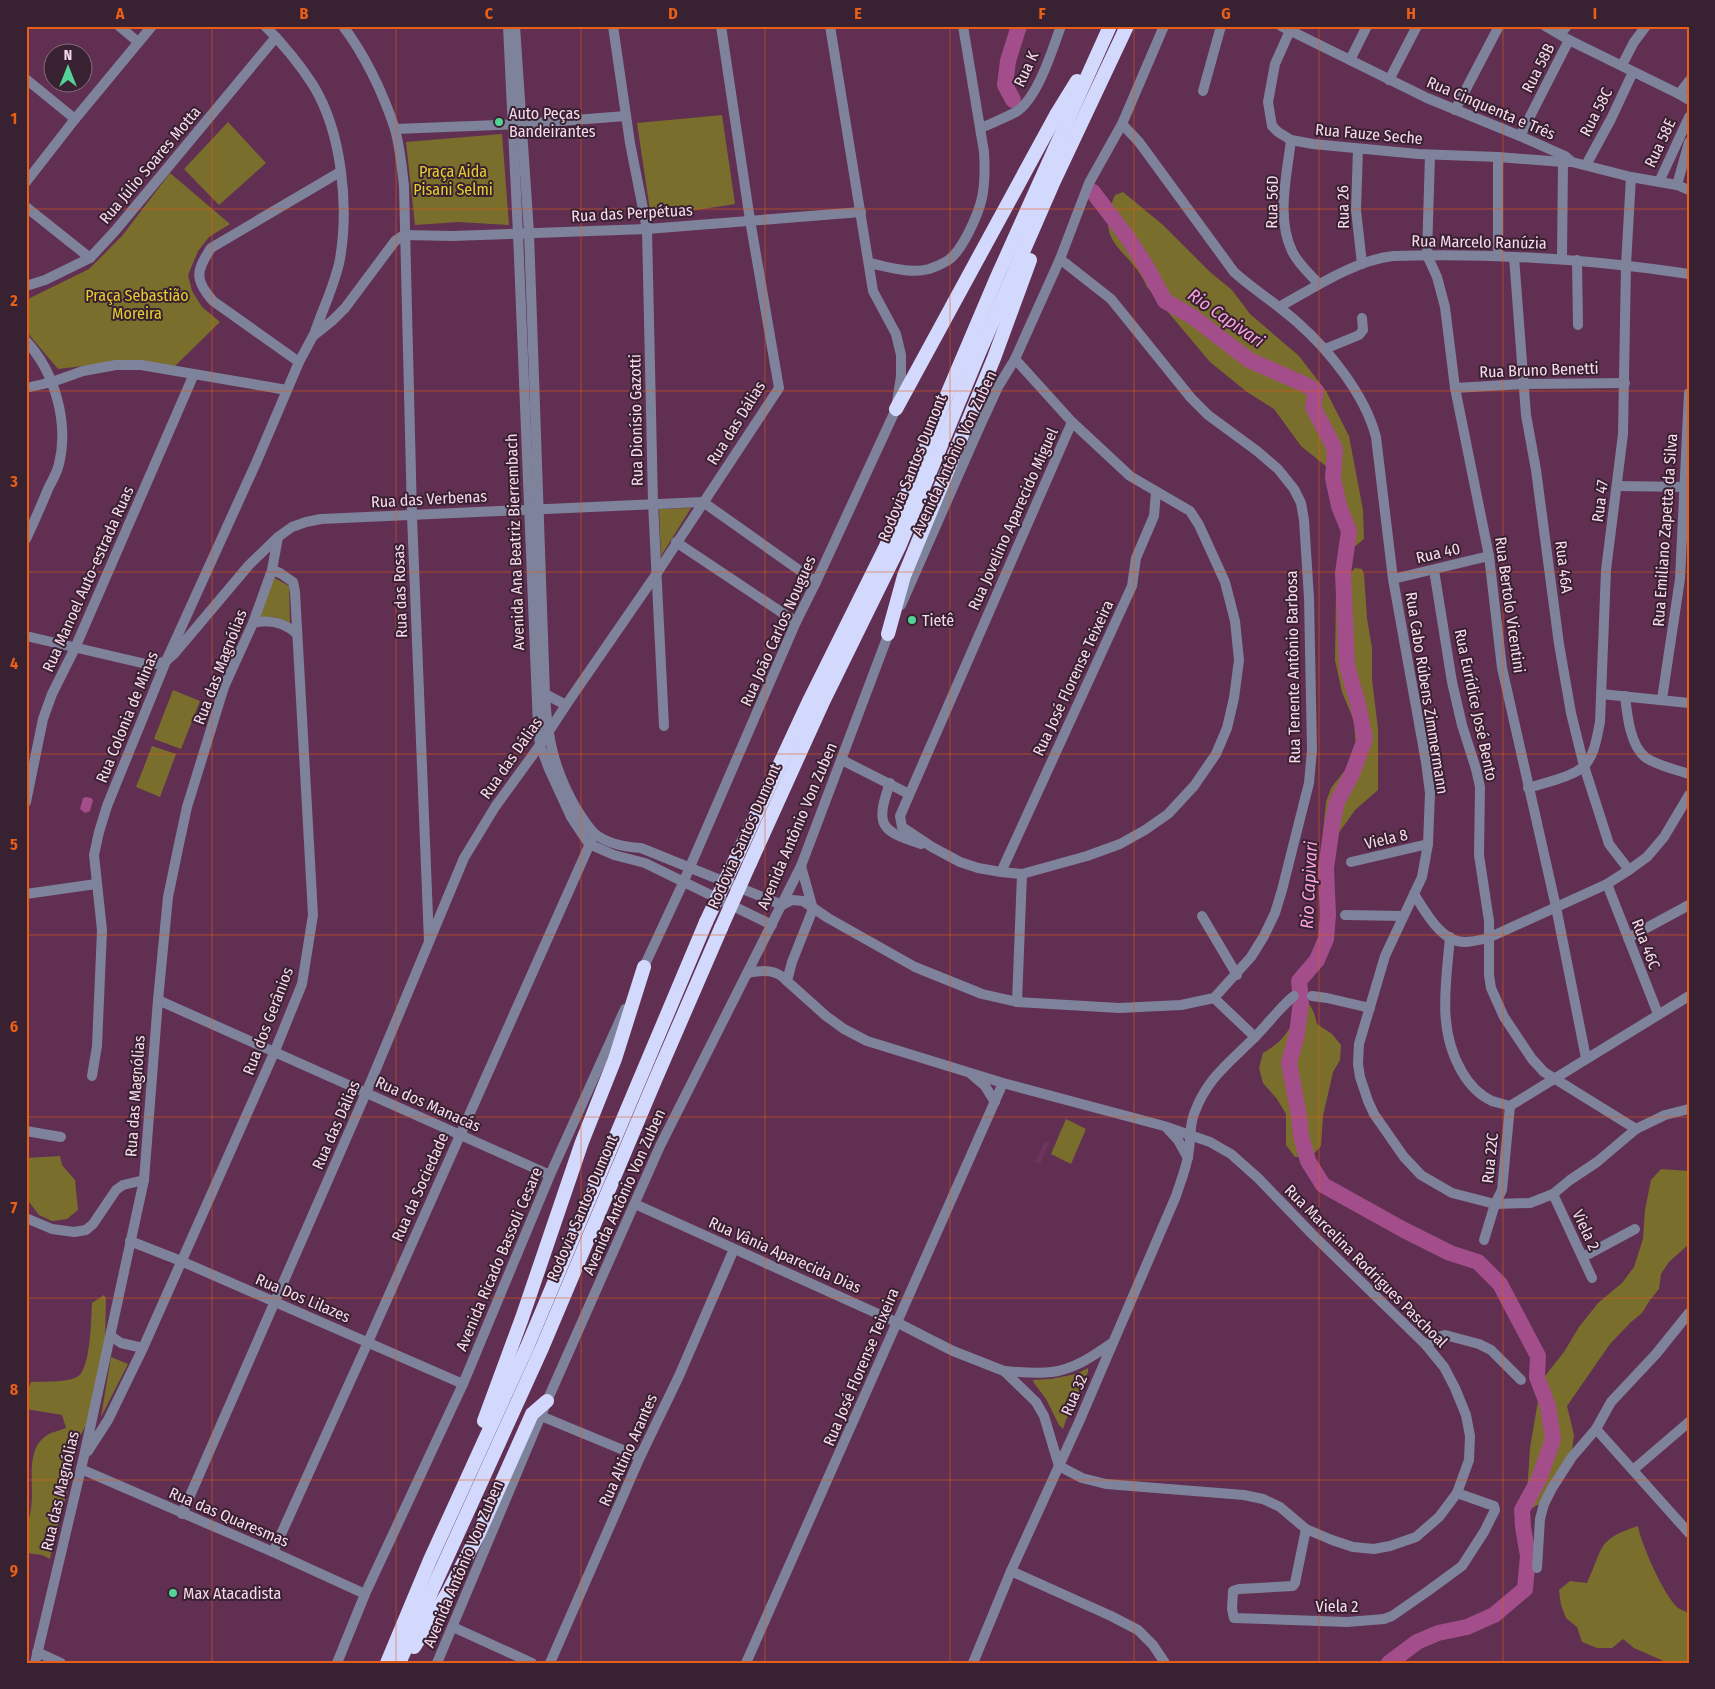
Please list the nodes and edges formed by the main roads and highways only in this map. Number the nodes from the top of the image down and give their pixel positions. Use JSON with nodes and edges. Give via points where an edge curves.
{"nodes":[{"id":1,"x":1127,"y":26,"type":"edge"},
{"id":2,"x":1107,"y":31,"type":"edge"},
{"id":3,"x":1054,"y":181,"type":"junction"},
{"id":4,"x":896,"y":409,"type":"road end"},
{"id":5,"x":888,"y":634,"type":"road end"},
{"id":6,"x":644,"y":967,"type":"road end"},
{"id":7,"x":547,"y":1401,"type":"road end"},
{"id":8,"x":483,"y":1441,"type":"junction"},
{"id":9,"x":387,"y":1663,"type":"edge"},
{"id":10,"x":399,"y":1663,"type":"edge"},
{"id":11,"x":404,"y":1663,"type":"edge"}],
"edges":[{"from":1,"to":3,"type":"highway","name":"Rodovia Santos Dumont"},
{"from":2,"to":4,"type":"highway","via":[[1056,115]]},
{"from":2,"to":8,"type":"highway","name":"Rodovia Santos Dumont","bridge":true,"via":[[997,277],[886,546],[797,725],[706,922],[527,1347]]},
{"from":3,"to":5,"type":"highway","via":[[1035,247],[994,358],[904,576]]},
{"from":3,"to":10,"type":"highway","name":"Rodovia Santos Dumont","bridge":true,"via":[[979,352],[900,547],[822,704],[750,863],[542,1348]]},
{"from":6,"to":8,"type":"highway","via":[[484,1418]]},
{"from":7,"to":11,"type":"highway","via":[[532,1414],[479,1533],[447,1594]]},
{"from":8,"to":9,"type":"highway","name":"Rodovia Santos Dumont"}]}
